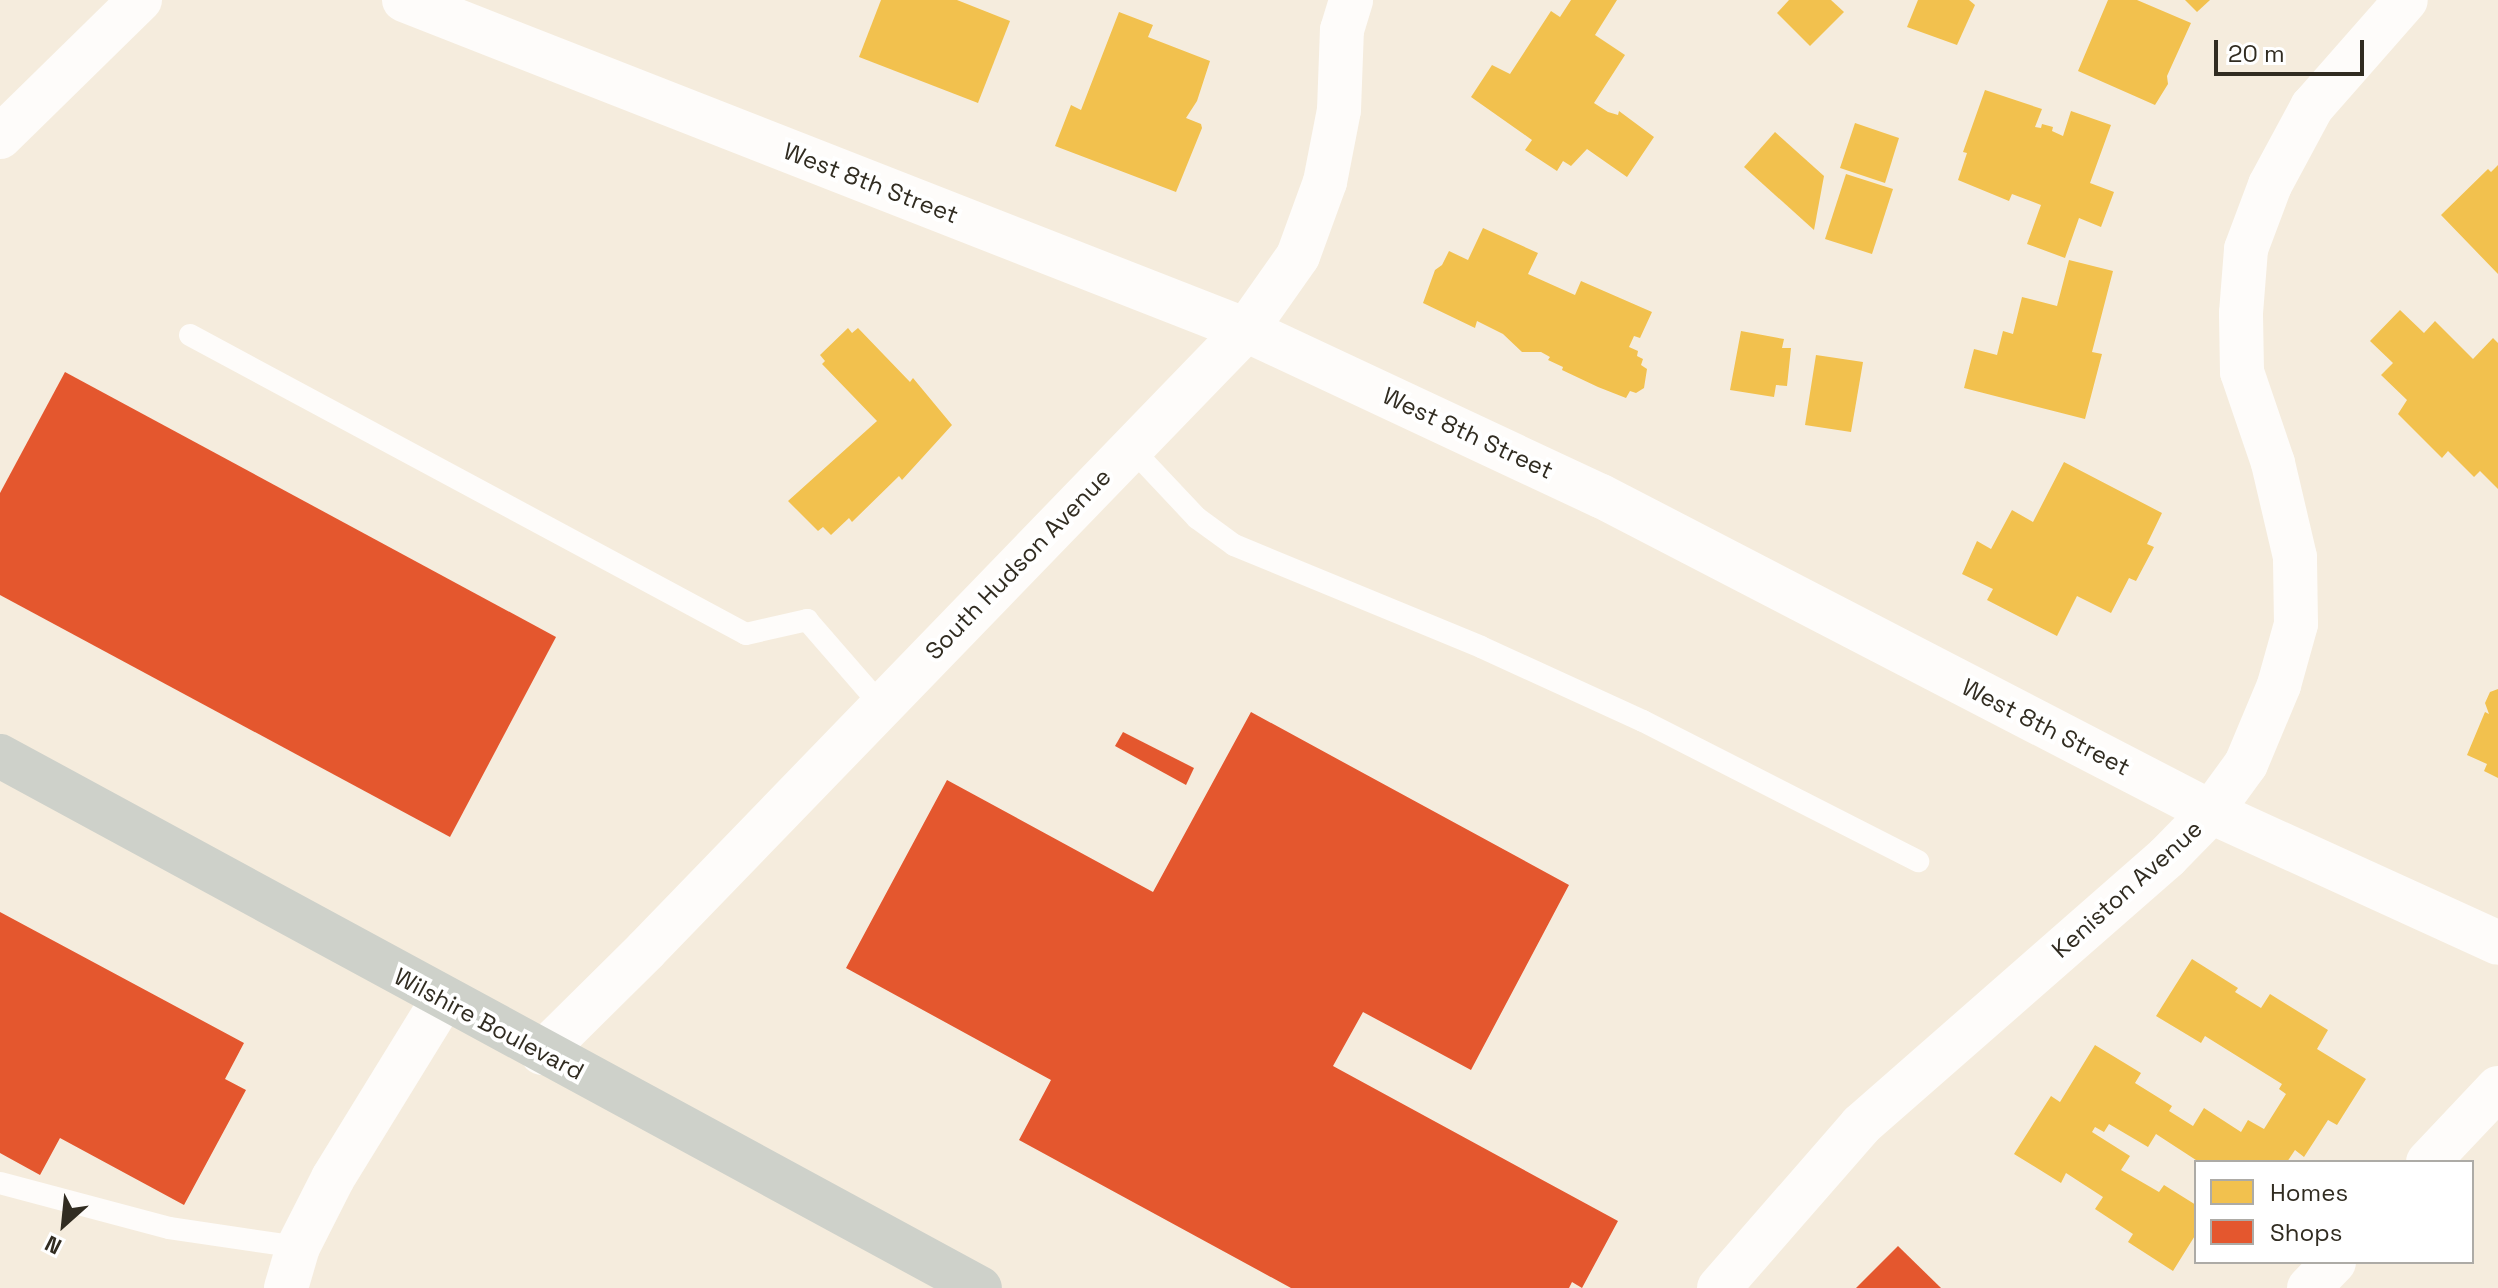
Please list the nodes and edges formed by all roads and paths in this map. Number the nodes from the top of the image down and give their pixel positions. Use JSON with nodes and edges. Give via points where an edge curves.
{"nodes":[{"id":1,"x":140,"y":0,"type":"edge"},
{"id":2,"x":404,"y":0,"type":"edge"},
{"id":3,"x":1351,"y":0,"type":"edge"},
{"id":4,"x":2406,"y":0,"type":"edge"},
{"id":5,"x":0,"y":137,"type":"edge"},
{"id":6,"x":1246,"y":330,"type":"junction"},
{"id":7,"x":190,"y":335,"type":"dead end"},
{"id":8,"x":1131,"y":448,"type":"junction"},
{"id":9,"x":881,"y":705,"type":"junction"},
{"id":10,"x":0,"y":756,"type":"edge"},
{"id":11,"x":2211,"y":812,"type":"junction"},
{"id":12,"x":1918,"y":861,"type":"dead end"},
{"id":13,"x":2498,"y":943,"type":"edge"},
{"id":14,"x":443,"y":999,"type":"junction"},
{"id":15,"x":542,"y":1053,"type":"junction"},
{"id":16,"x":2498,"y":1088,"type":"edge"},
{"id":17,"x":2430,"y":1160,"type":"edge"},
{"id":18,"x":0,"y":1183,"type":"edge"},
{"id":19,"x":298,"y":1247,"type":"junction"},
{"id":20,"x":2332,"y":1264,"type":"edge"},
{"id":21,"x":286,"y":1288,"type":"edge"},
{"id":22,"x":980,"y":1288,"type":"edge"},
{"id":23,"x":1719,"y":1288,"type":"edge"},
{"id":24,"x":2309,"y":1288,"type":"edge"}],
"edges":[{"from":1,"to":5,"type":"street"},
{"from":2,"to":6,"type":"street","name":"West 8th Street"},
{"from":3,"to":6,"type":"street","name":"South Hudson Avenue","via":[[1342,30],[1339,110],[1325,182],[1298,256]]},
{"from":4,"to":11,"type":"street","name":"Keniston Avenue","via":[[2312,107],[2270,185],[2246,249],[2242,372],[2273,463],[2295,557],[2296,624],[2279,685],[2252,750]]},
{"from":6,"to":8,"type":"street","name":"South Hudson Avenue"},
{"from":6,"to":11,"type":"street","name":"West 8th Street","via":[[1601,496]]},
{"from":7,"to":9,"type":"lane","via":[[746,634],[807,620]]},
{"from":8,"to":9,"type":"street","name":"South Hudson Avenue"},
{"from":8,"to":12,"type":"lane","via":[[1197,518],[1234,545],[1643,721]]},
{"from":9,"to":15,"type":"street","name":"South Hudson Avenue"},
{"from":10,"to":14,"type":"main road","name":"Wilshire Boulevard"},
{"from":11,"to":13,"type":"street","name":"West 8th Street"},
{"from":11,"to":23,"type":"street","name":"Keniston Avenue","via":[[2167,857],[1861,1125]]},
{"from":14,"to":15,"type":"main road","name":"Wilshire Boulevard"},
{"from":14,"to":19,"type":"street","via":[[333,1178]]},
{"from":15,"to":22,"type":"main road","name":"Wilshire Boulevard"},
{"from":16,"to":17,"type":"street"},
{"from":18,"to":19,"type":"lane","via":[[169,1228]]},
{"from":19,"to":21,"type":"street"},
{"from":20,"to":24,"type":"street"}]}
